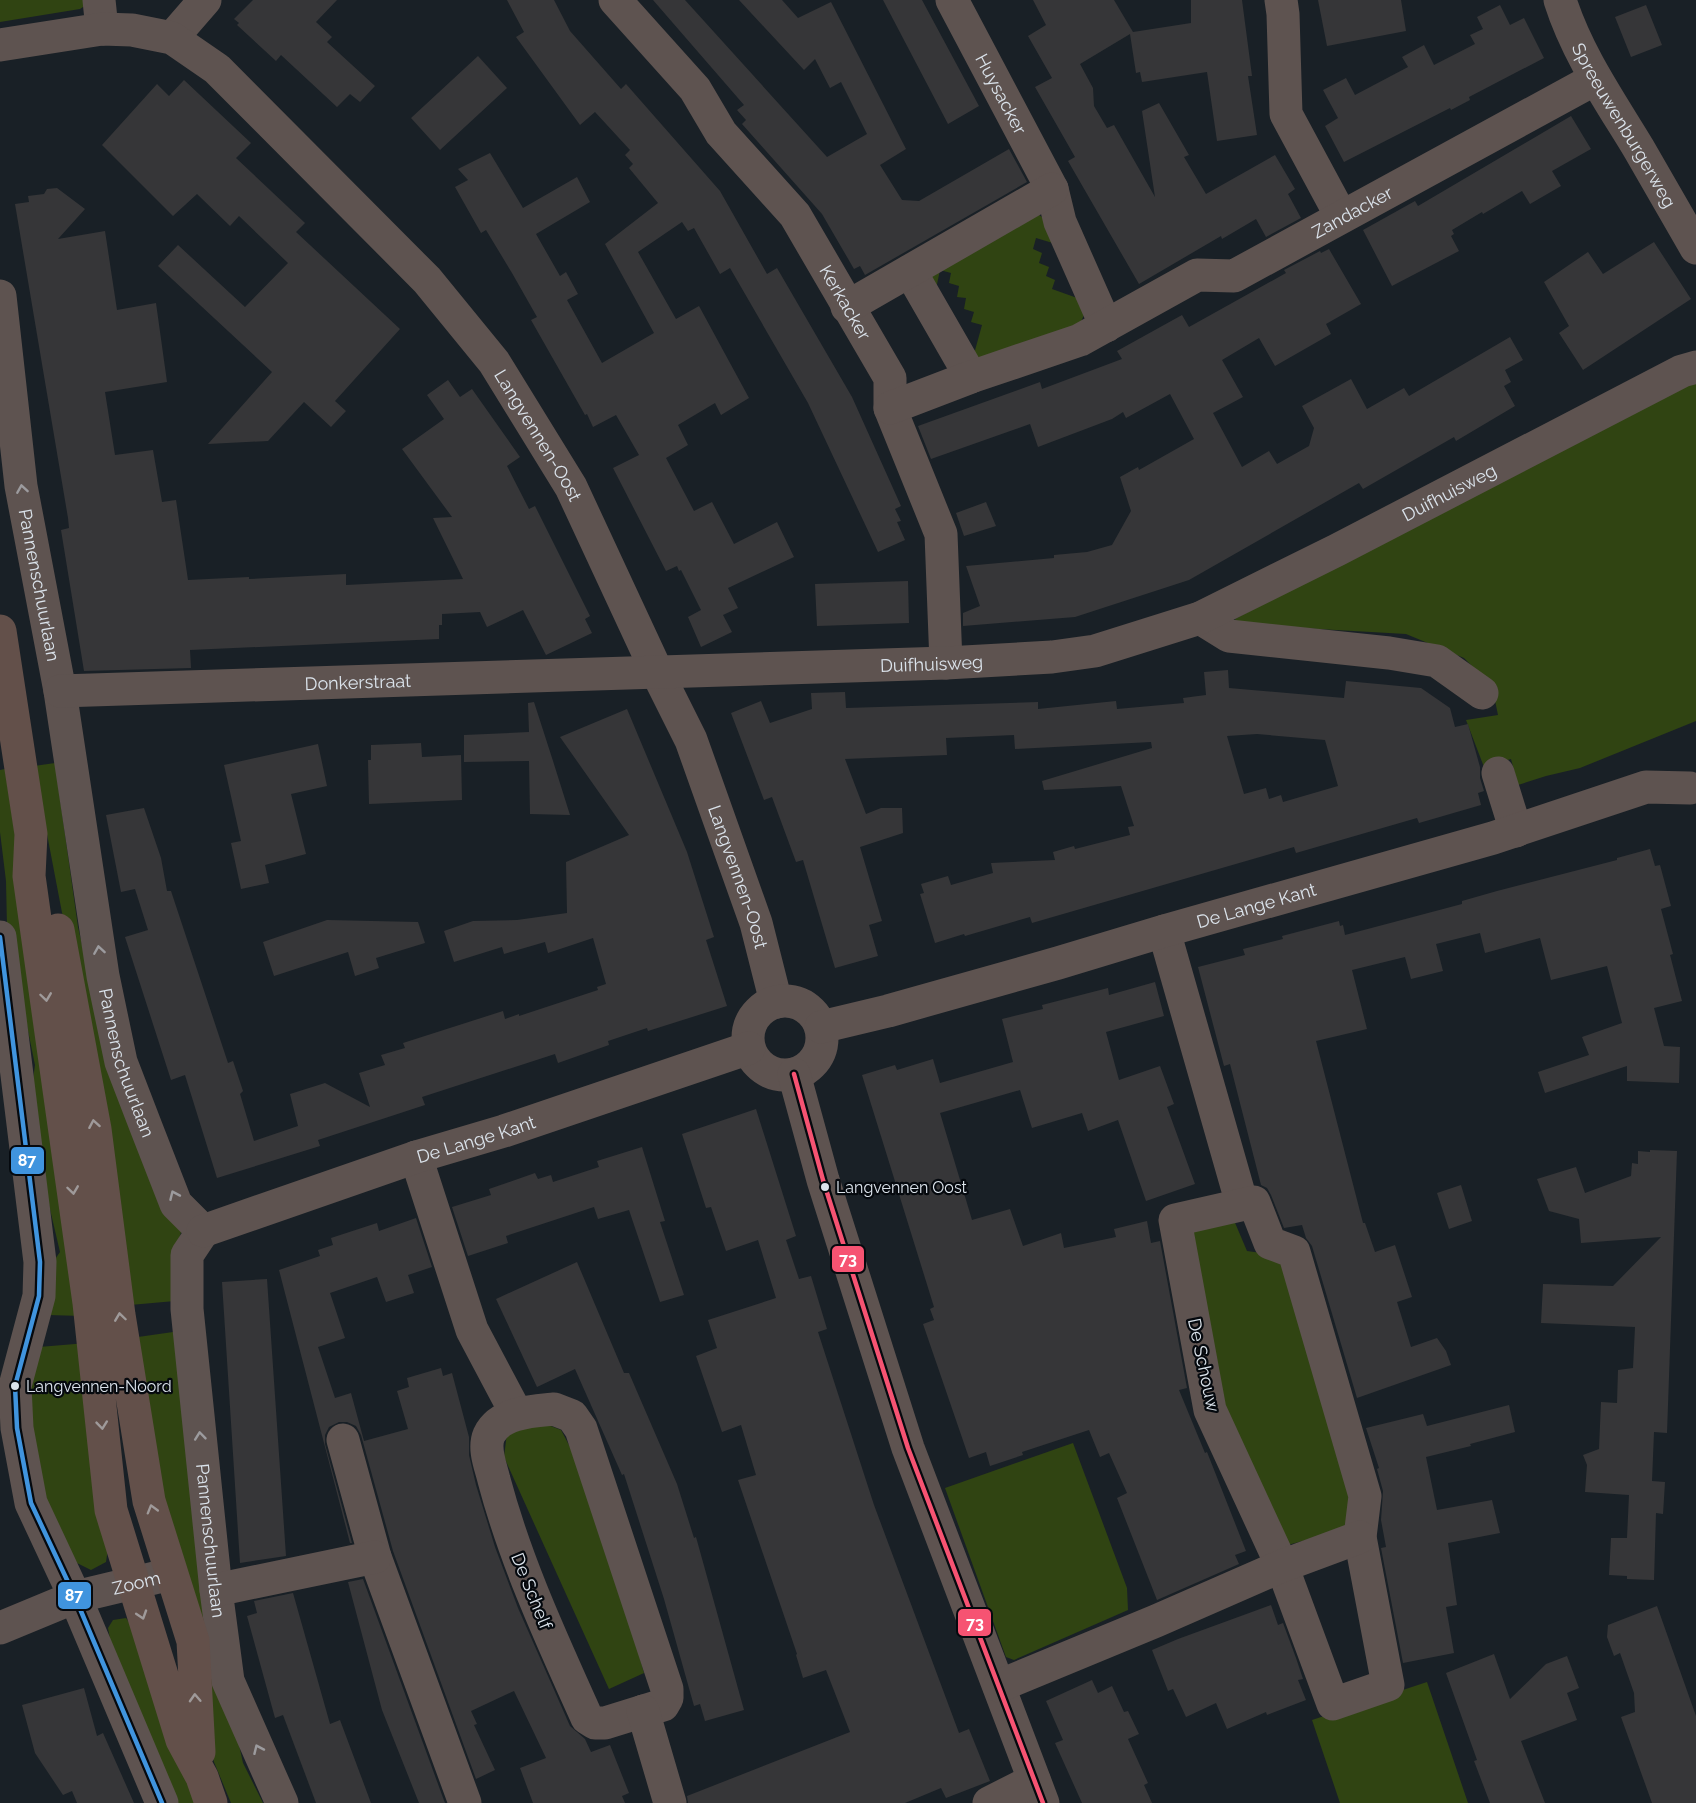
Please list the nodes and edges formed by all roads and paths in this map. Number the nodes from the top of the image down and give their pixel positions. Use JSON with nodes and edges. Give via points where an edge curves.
{"nodes":[{"id":1,"x":205,"y":0,"type":"edge"},
{"id":2,"x":615,"y":0,"type":"edge"},
{"id":3,"x":952,"y":0,"type":"edge"},
{"id":4,"x":1281,"y":0,"type":"edge"},
{"id":5,"x":1560,"y":0,"type":"edge"},
{"id":6,"x":101,"y":14,"type":"edge"},
{"id":7,"x":172,"y":38,"type":"junction"},
{"id":8,"x":0,"y":45,"type":"edge"},
{"id":9,"x":1595,"y":79,"type":"junction"},
{"id":10,"x":1052,"y":189,"type":"junction"},
{"id":11,"x":1341,"y":216,"type":"junction"},
{"id":12,"x":1696,"y":248,"type":"edge"},
{"id":13,"x":910,"y":270,"type":"junction"},
{"id":14,"x":0,"y":296,"type":"edge"},
{"id":15,"x":847,"y":307,"type":"junction"},
{"id":16,"x":1106,"y":326,"type":"junction"},
{"id":17,"x":1696,"y":367,"type":"edge"},
{"id":18,"x":971,"y":377,"type":"junction"},
{"id":19,"x":890,"y":408,"type":"junction"},
{"id":20,"x":1200,"y":618,"type":"junction"},
{"id":21,"x":0,"y":632,"type":"edge"},
{"id":22,"x":946,"y":663,"type":"junction"},
{"id":23,"x":657,"y":672,"type":"junction"},
{"id":24,"x":60,"y":691,"type":"junction"},
{"id":25,"x":1482,"y":693,"type":"dead end"},
{"id":26,"x":1498,"y":773,"type":"dead end"},
{"id":27,"x":1694,"y":789,"type":"edge"},
{"id":28,"x":1516,"y":831,"type":"junction"},
{"id":29,"x":31,"y":834,"type":"junction"},
{"id":30,"x":1164,"y":931,"type":"junction"},
{"id":31,"x":0,"y":937,"type":"edge"},
{"id":32,"x":776,"y":1002,"type":"junction"},
{"id":33,"x":821,"y":1027,"type":"junction"},
{"id":34,"x":749,"y":1048,"type":"junction"},
{"id":35,"x":7,"y":1064,"type":"edge"},
{"id":36,"x":794,"y":1074,"type":"junction"},
{"id":37,"x":416,"y":1157,"type":"junction"},
{"id":38,"x":1242,"y":1204,"type":"junction"},
{"id":39,"x":203,"y":1231,"type":"junction"},
{"id":40,"x":516,"y":1413,"type":"junction"},
{"id":41,"x":343,"y":1440,"type":"dead end"},
{"id":42,"x":1360,"y":1537,"type":"junction"},
{"id":43,"x":375,"y":1557,"type":"junction"},
{"id":44,"x":1282,"y":1566,"type":"junction"},
{"id":45,"x":171,"y":1574,"type":"junction"},
{"id":46,"x":132,"y":1583,"type":"junction"},
{"id":47,"x":216,"y":1590,"type":"junction"},
{"id":48,"x":75,"y":1597,"type":"junction"},
{"id":49,"x":0,"y":1628,"type":"edge"},
{"id":50,"x":999,"y":1686,"type":"junction"},
{"id":51,"x":643,"y":1711,"type":"junction"},
{"id":52,"x":206,"y":1790,"type":"edge"},
{"id":53,"x":1038,"y":1792,"type":"edge"},
{"id":54,"x":162,"y":1803,"type":"edge"},
{"id":55,"x":282,"y":1803,"type":"edge"},
{"id":56,"x":465,"y":1803,"type":"edge"},
{"id":57,"x":670,"y":1803,"type":"edge"},
{"id":58,"x":989,"y":1803,"type":"edge"}],
"edges":[{"from":1,"to":7,"type":"street"},
{"from":2,"to":15,"type":"street","name":"Kerkacker","via":[[695,89],[721,133],[795,215]]},
{"from":3,"to":10,"type":"street","name":"Huysacker"},
{"from":4,"to":11,"type":"street","via":[[1286,114]]},
{"from":5,"to":9,"type":"street","name":"Spreeuwenburgerweg"},
{"from":6,"to":7,"type":"street","name":"Langvennen-Oost","via":[[132,30]]},
{"from":6,"to":8,"type":"street","name":"Langvennen-Oost"},
{"from":7,"to":23,"type":"street","name":"Langvennen-Oost","via":[[217,69],[427,280],[494,362],[571,487]]},
{"from":9,"to":11,"type":"street","name":"Zandacker"},
{"from":9,"to":12,"type":"street","name":"Spreeuwenburgerweg"},
{"from":10,"to":13,"type":"street"},
{"from":10,"to":16,"type":"street","via":[[1060,222]]},
{"from":11,"to":16,"type":"street","name":"Zandacker","via":[[1234,276],[1197,274]]},
{"from":13,"to":15,"type":"street"},
{"from":13,"to":18,"type":"street"},
{"from":24,"to":14,"type":"street","name":"Pannenschuurlaan","one_way":true,"via":[[21,486]]},
{"from":15,"to":19,"type":"street","name":"Kerkacker","via":[[890,378]]},
{"from":16,"to":18,"type":"street","name":"Zandacker","via":[[1080,340]]},
{"from":17,"to":20,"type":"street","name":"Duifhuisweg"},
{"from":18,"to":19,"type":"street","name":"Zandacker"},
{"from":19,"to":22,"type":"street","name":"Kerkacker","via":[[941,534]]},
{"from":20,"to":22,"type":"street","name":"Duifhuisweg","via":[[1095,651]]},
{"from":20,"to":25,"type":"street","via":[[1229,636],[1437,661]]},
{"from":21,"to":29,"type":"main road","name":"Pannenschuurlaan"},
{"from":22,"to":23,"type":"street","name":"Duifhuisweg"},
{"from":23,"to":24,"type":"street","name":"Donkerstraat"},
{"from":23,"to":32,"type":"street","name":"Langvennen-Oost","via":[[691,740],[756,923]]},
{"from":39,"to":24,"type":"street","name":"Pannenschuurlaan","one_way":true,"via":[[176,1203],[121,1062],[103,976]]},
{"from":26,"to":28,"type":"street"},
{"from":27,"to":28,"type":"street","name":"De Lange Kant","via":[[1646,787]]},
{"from":28,"to":30,"type":"street","name":"De Lange Kant"},
{"from":45,"to":29,"type":"main road","name":"Pannenschuurlaan","one_way":true,"via":[[149,1501],[120,1324],[95,1129],[47,874]]},
{"from":29,"to":46,"type":"main road","name":"Pannenschuurlaan","one_way":true,"via":[[29,876],[89,1303],[111,1510]]},
{"from":30,"to":33,"type":"street","name":"De Lange Kant"},
{"from":30,"to":38,"type":"street"},
{"from":31,"to":35,"type":"street"},
{"from":32,"to":33,"type":"street","via":[[802,1005],[813,1013]]},
{"from":32,"to":34,"type":"street","via":[[756,1014],[750,1025]]},
{"from":33,"to":36,"type":"street","via":[[821,1049],[815,1061]]},
{"from":34,"to":36,"type":"street","via":[[766,1070]]},
{"from":34,"to":37,"type":"street","name":"De Lange Kant"},
{"from":35,"to":48,"type":"street","via":[[40,1262],[39,1296],[15,1386],[17,1428],[31,1503]]},
{"from":36,"to":50,"type":"street","via":[[823,1180],[908,1448]]},
{"from":37,"to":39,"type":"street","name":"De Lange Kant"},
{"from":37,"to":40,"type":"street","via":[[472,1330]]},
{"from":38,"to":42,"type":"street","name":"De Schouw","via":[[1254,1202],[1270,1243],[1294,1252],[1365,1496]]},
{"from":38,"to":44,"type":"street","name":"De Schouw","via":[[1175,1220],[1210,1410]]},
{"from":47,"to":39,"type":"street","name":"Pannenschuurlaan","one_way":true,"via":[[187,1309],[187,1255]]},
{"from":40,"to":51,"type":"street","name":"De Schelf","via":[[554,1409],[572,1416],[580,1429],[667,1689],[663,1705]]},
{"from":40,"to":51,"type":"street","name":"De Schelf","via":[[489,1435],[487,1452],[506,1526],[548,1634],[587,1718],[605,1723]]},
{"from":41,"to":43,"type":"street"},
{"from":42,"to":44,"type":"street"},
{"from":42,"to":44,"type":"street","name":"De Schouw","via":[[1388,1685],[1333,1704]]},
{"from":43,"to":47,"type":"street"},
{"from":43,"to":56,"type":"street"},
{"from":44,"to":50,"type":"street"},
{"from":45,"to":46,"type":"street","name":"Zoom"},
{"from":52,"to":45,"type":"main road","name":"Pannenschuurlaan","one_way":true,"via":[[197,1737],[193,1641]]},
{"from":46,"to":48,"type":"street","name":"Zoom"},
{"from":46,"to":52,"type":"main road","name":"Pannenschuurlaan","one_way":true,"via":[[182,1740]]},
{"from":55,"to":47,"type":"street","name":"Pannenschuurlaan","one_way":true,"via":[[228,1681]]},
{"from":48,"to":49,"type":"street","name":"Zoom"},
{"from":48,"to":54,"type":"street"},
{"from":50,"to":53,"type":"street"},
{"from":51,"to":57,"type":"street"},
{"from":53,"to":58,"type":"street"}]}
